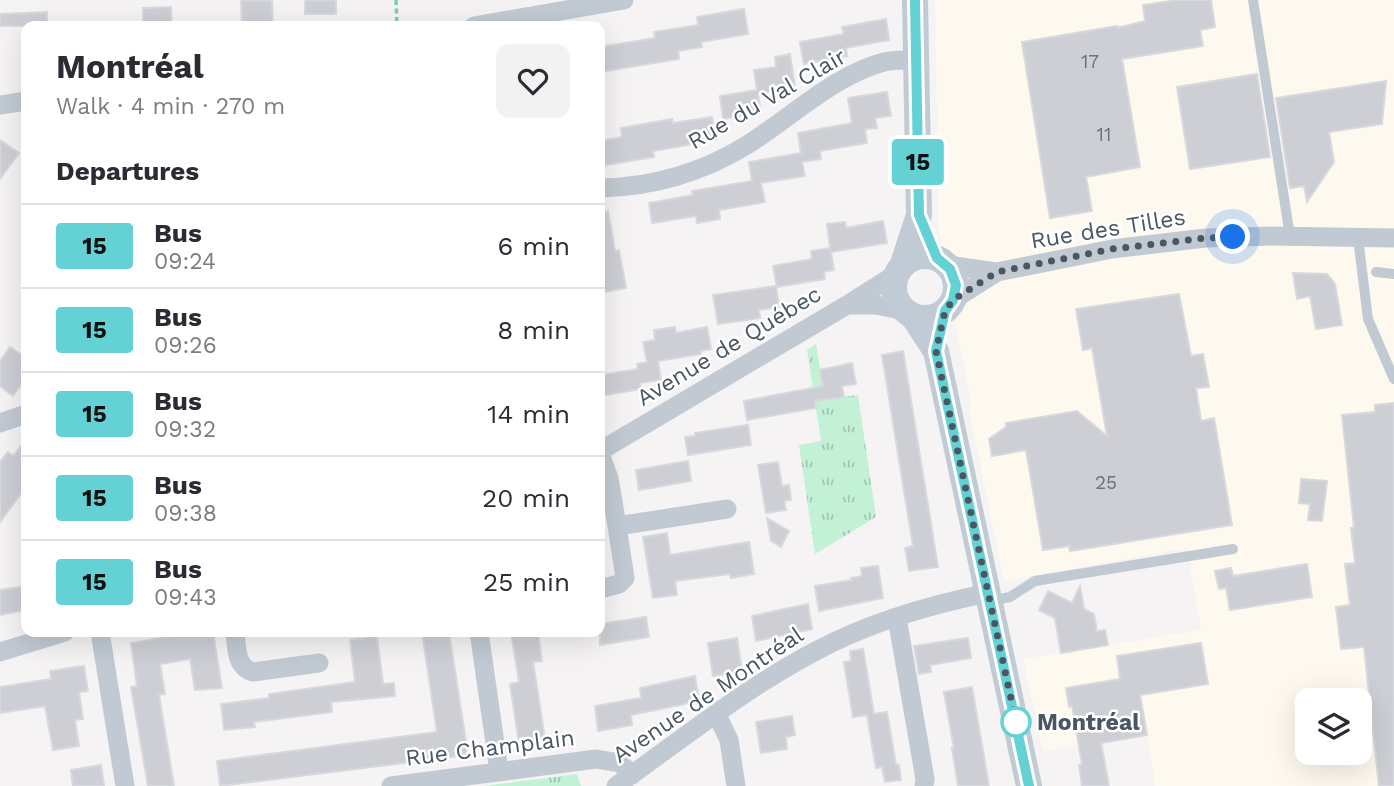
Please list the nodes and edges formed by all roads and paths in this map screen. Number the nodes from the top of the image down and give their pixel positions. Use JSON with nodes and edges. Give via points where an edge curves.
{"nodes":[{"id":1,"x":396,"y":0,"type":"edge"},
{"id":2,"x":624,"y":0,"type":"edge"},
{"id":3,"x":915,"y":0,"type":"edge"},
{"id":4,"x":1253,"y":0,"type":"edge"},
{"id":5,"x":397,"y":21,"type":"edge"},
{"id":6,"x":516,"y":21,"type":"edge"},
{"id":7,"x":916,"y":60,"type":"junction"},
{"id":8,"x":21,"y":101,"type":"edge"},
{"id":9,"x":0,"y":105,"type":"edge"},
{"id":10,"x":605,"y":187,"type":"edge"},
{"id":11,"x":919,"y":215,"type":"junction"},
{"id":12,"x":1290,"y":236,"type":"junction"},
{"id":13,"x":1358,"y":238,"type":"junction"},
{"id":14,"x":1394,"y":238,"type":"edge"},
{"id":15,"x":942,"y":262,"type":"junction"},
{"id":16,"x":900,"y":269,"type":"junction"},
{"id":17,"x":997,"y":272,"type":"junction"},
{"id":18,"x":1376,"y":272,"type":"dead end"},
{"id":19,"x":1394,"y":274,"type":"edge"},
{"id":20,"x":847,"y":305,"type":"junction"},
{"id":21,"x":949,"y":305,"type":"junction"},
{"id":22,"x":909,"y":313,"type":"junction"},
{"id":23,"x":936,"y":351,"type":"junction"},
{"id":24,"x":1394,"y":379,"type":"edge"},
{"id":25,"x":21,"y":416,"type":"edge"},
{"id":26,"x":0,"y":423,"type":"edge"},
{"id":27,"x":605,"y":449,"type":"edge"},
{"id":28,"x":605,"y":466,"type":"edge"},
{"id":29,"x":727,"y":509,"type":"dead end"},
{"id":30,"x":617,"y":526,"type":"junction"},
{"id":31,"x":1233,"y":549,"type":"dead end"},
{"id":32,"x":605,"y":588,"type":"edge"},
{"id":33,"x":988,"y":597,"type":"junction"},
{"id":34,"x":897,"y":618,"type":"junction"},
{"id":35,"x":49,"y":637,"type":"edge"},
{"id":36,"x":101,"y":637,"type":"edge"},
{"id":37,"x":236,"y":637,"type":"edge"},
{"id":38,"x":480,"y":637,"type":"edge"},
{"id":39,"x":0,"y":652,"type":"edge"},
{"id":40,"x":319,"y":663,"type":"dead end"},
{"id":41,"x":717,"y":715,"type":"junction"},
{"id":42,"x":499,"y":771,"type":"junction"},
{"id":43,"x":624,"y":780,"type":"edge"},
{"id":44,"x":125,"y":786,"type":"edge"},
{"id":45,"x":391,"y":786,"type":"edge"},
{"id":46,"x":736,"y":786,"type":"edge"},
{"id":47,"x":924,"y":786,"type":"edge"},
{"id":48,"x":1029,"y":786,"type":"edge"}],
"edges":[{"from":1,"to":5,"type":"path"},
{"from":2,"to":6,"type":"street"},
{"from":3,"to":7,"type":"street"},
{"from":4,"to":12,"type":"lane"},
{"from":7,"to":10,"type":"street","name":"Rue du Val Clair","via":[[888,61],[862,71],[726,157],[696,170],[648,183]]},
{"from":7,"to":11,"type":"street"},
{"from":8,"to":9,"type":"street"},
{"from":11,"to":15,"type":"street"},
{"from":11,"to":16,"type":"street"},
{"from":12,"to":13,"type":"street","name":"Rue des Tilles"},
{"from":12,"to":17,"type":"street","name":"Rue des Tilles","via":[[1163,242]]},
{"from":13,"to":14,"type":"street","name":"Rue des Tilles"},
{"from":13,"to":24,"type":"lane","via":[[1368,319]]},
{"from":15,"to":16,"type":"street","via":[[921,256]]},
{"from":15,"to":17,"type":"street","name":"Rue des Tilles"},
{"from":15,"to":21,"type":"street","via":[[956,285]]},
{"from":16,"to":20,"type":"street","name":"Avenue de Québec"},
{"from":16,"to":22,"type":"street","via":[[894,290]]},
{"from":17,"to":21,"type":"street","name":"Rue des Tilles"},
{"from":18,"to":19,"type":"lane"},
{"from":20,"to":22,"type":"street","name":"Avenue de Québec","via":[[876,305]]},
{"from":20,"to":27,"type":"street","name":"Avenue de Québec"},
{"from":21,"to":22,"type":"street","via":[[931,317]]},
{"from":21,"to":23,"type":"street"},
{"from":22,"to":23,"type":"street"},
{"from":23,"to":33,"type":"street"},
{"from":25,"to":26,"type":"street"},
{"from":28,"to":30,"type":"street"},
{"from":29,"to":30,"type":"street"},
{"from":30,"to":32,"type":"street","via":[[625,578]]},
{"from":31,"to":33,"type":"lane","via":[[1035,581],[1010,597]]},
{"from":33,"to":34,"type":"street","name":"Avenue de Montréal"},
{"from":33,"to":48,"type":"street"},
{"from":34,"to":41,"type":"street","name":"Avenue de Montréal","via":[[814,652]]},
{"from":34,"to":47,"type":"street"},
{"from":35,"to":39,"type":"street"},
{"from":36,"to":44,"type":"street"},
{"from":37,"to":40,"type":"street","via":[[239,660],[246,670]]},
{"from":38,"to":42,"type":"street"},
{"from":41,"to":43,"type":"street","name":"Avenue de Montréal"},
{"from":41,"to":46,"type":"street","via":[[729,740]]},
{"from":42,"to":43,"type":"street","name":"Rue Champlain","via":[[596,759],[620,763]]},
{"from":42,"to":45,"type":"street","name":"Rue Champlain"}]}
